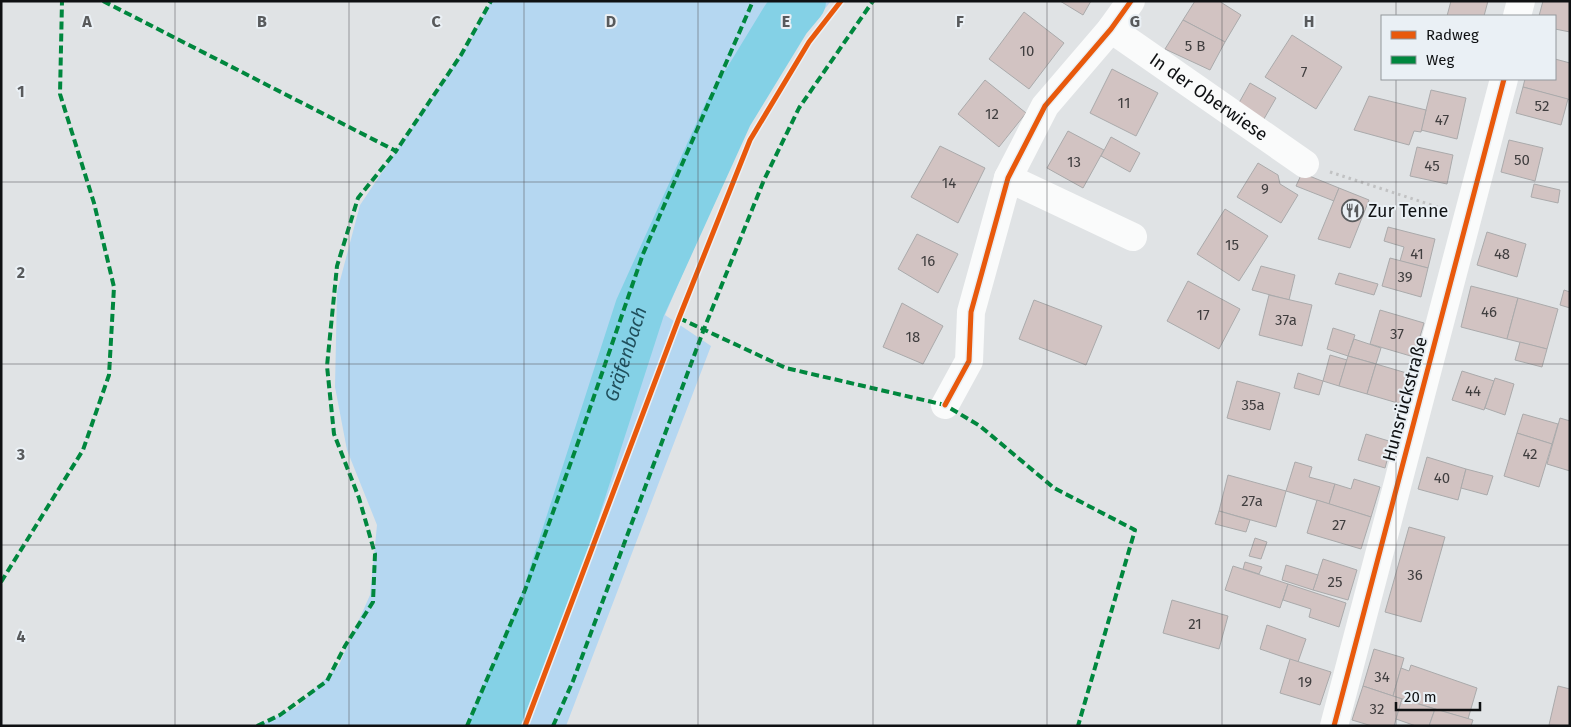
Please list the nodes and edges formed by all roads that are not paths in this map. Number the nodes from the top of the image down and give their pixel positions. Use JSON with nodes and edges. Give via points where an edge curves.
{"nodes":[{"id":1,"x":1131,"y":1,"type":"edge"},
{"id":2,"x":1521,"y":1,"type":"edge"},
{"id":3,"x":1517,"y":15,"type":"edge"},
{"id":4,"x":1111,"y":29,"type":"junction"},
{"id":5,"x":1504,"y":80,"type":"edge"},
{"id":6,"x":1305,"y":164,"type":"road end"},
{"id":7,"x":1008,"y":178,"type":"junction"},
{"id":8,"x":1133,"y":237,"type":"dead end"},
{"id":9,"x":945,"y":406,"type":"dead end"},
{"id":10,"x":1334,"y":726,"type":"edge"}],
"edges":[{"from":1,"to":4,"type":"street"},
{"from":2,"to":3,"type":"street"},
{"from":4,"to":6,"type":"street","name":"In der Oberwiese"},
{"from":4,"to":7,"type":"street","via":[[1045,106]]},
{"from":5,"to":10,"type":"street","name":"Hunsrückstraße"},
{"from":7,"to":8,"type":"street"},
{"from":7,"to":9,"type":"street","via":[[971,312],[969,361]]}]}
